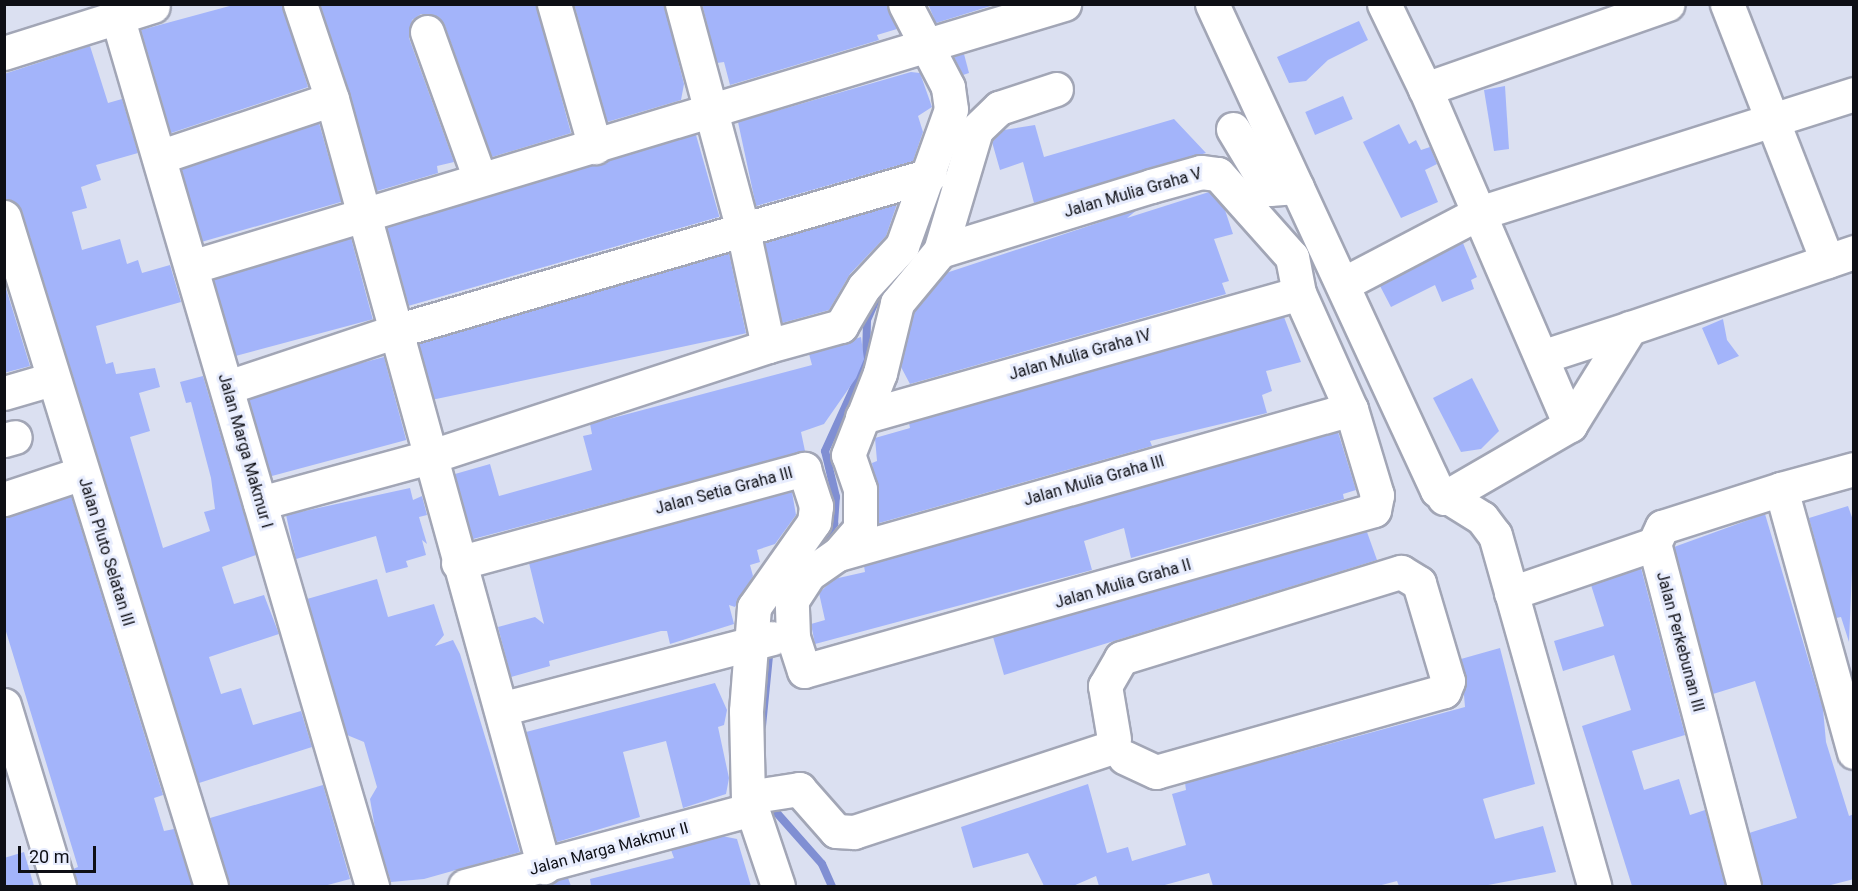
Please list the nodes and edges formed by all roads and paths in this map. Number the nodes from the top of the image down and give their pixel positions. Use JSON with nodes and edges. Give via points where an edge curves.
{"nodes":[{"id":1,"x":300,"y":4,"type":"edge"},
{"id":2,"x":554,"y":4,"type":"edge"},
{"id":3,"x":905,"y":4,"type":"edge"},
{"id":4,"x":1064,"y":4,"type":"edge"},
{"id":5,"x":1212,"y":4,"type":"edge"},
{"id":6,"x":1384,"y":4,"type":"edge"},
{"id":7,"x":1668,"y":4,"type":"edge"},
{"id":8,"x":1726,"y":4,"type":"edge"},
{"id":9,"x":685,"y":5,"type":"edge"},
{"id":10,"x":153,"y":6,"type":"edge"},
{"id":11,"x":117,"y":16,"type":"junction"},
{"id":12,"x":427,"y":32,"type":"dead end"},
{"id":13,"x":930,"y":49,"type":"junction"},
{"id":14,"x":4,"y":53,"type":"edge"},
{"id":15,"x":1425,"y":88,"type":"junction"},
{"id":16,"x":1056,"y":89,"type":"dead end"},
{"id":17,"x":1854,"y":94,"type":"edge"},
{"id":18,"x":332,"y":99,"type":"junction"},
{"id":19,"x":713,"y":111,"type":"junction"},
{"id":20,"x":1774,"y":120,"type":"junction"},
{"id":21,"x":1233,"y":129,"type":"dead end"},
{"id":22,"x":595,"y":147,"type":"junction"},
{"id":23,"x":159,"y":157,"type":"junction"},
{"id":24,"x":930,"y":175,"type":"junction"},
{"id":25,"x":480,"y":179,"type":"junction"},
{"id":26,"x":1298,"y":187,"type":"junction"},
{"id":27,"x":364,"y":211,"type":"junction"},
{"id":28,"x":1479,"y":213,"type":"junction"},
{"id":29,"x":4,"y":218,"type":"edge"},
{"id":30,"x":743,"y":230,"type":"junction"},
{"id":31,"x":940,"y":251,"type":"junction"},
{"id":32,"x":1840,"y":256,"type":"edge"},
{"id":33,"x":191,"y":267,"type":"junction"},
{"id":34,"x":1343,"y":284,"type":"junction"},
{"id":35,"x":1299,"y":293,"type":"junction"},
{"id":36,"x":1630,"y":328,"type":"junction"},
{"id":37,"x":399,"y":330,"type":"junction"},
{"id":38,"x":768,"y":346,"type":"junction"},
{"id":39,"x":1544,"y":356,"type":"junction"},
{"id":40,"x":52,"y":379,"type":"junction"},
{"id":41,"x":228,"y":387,"type":"junction"},
{"id":42,"x":4,"y":393,"type":"edge"},
{"id":43,"x":1351,"y":409,"type":"junction"},
{"id":44,"x":861,"y":417,"type":"junction"},
{"id":45,"x":1570,"y":425,"type":"junction"},
{"id":46,"x":429,"y":457,"type":"junction"},
{"id":47,"x":1854,"y":469,"type":"edge"},
{"id":48,"x":82,"y":473,"type":"junction"},
{"id":49,"x":1782,"y":489,"type":"junction"},
{"id":50,"x":1444,"y":498,"type":"junction"},
{"id":51,"x":4,"y":499,"type":"edge"},
{"id":52,"x":260,"y":503,"type":"junction"},
{"id":53,"x":1654,"y":544,"type":"junction"},
{"id":54,"x":838,"y":554,"type":"junction"},
{"id":55,"x":458,"y":564,"type":"junction"},
{"id":56,"x":1511,"y":593,"type":"junction"},
{"id":57,"x":794,"y":637,"type":"junction"},
{"id":58,"x":751,"y":639,"type":"junction"},
{"id":59,"x":4,"y":705,"type":"edge"},
{"id":60,"x":504,"y":708,"type":"junction"},
{"id":61,"x":1114,"y":749,"type":"junction"},
{"id":62,"x":1854,"y":752,"type":"edge"},
{"id":63,"x":750,"y":803,"type":"junction"},
{"id":64,"x":544,"y":867,"type":"junction"},
{"id":65,"x":1586,"y":884,"type":"edge"},
{"id":66,"x":59,"y":886,"type":"edge"},
{"id":67,"x":211,"y":886,"type":"edge"},
{"id":68,"x":372,"y":886,"type":"edge"},
{"id":69,"x":465,"y":886,"type":"edge"},
{"id":70,"x":778,"y":886,"type":"edge"},
{"id":71,"x":1744,"y":886,"type":"edge"}],
"edges":[{"from":1,"to":18,"type":"street"},
{"from":2,"to":22,"type":"street"},
{"from":3,"to":13,"type":"street"},
{"from":4,"to":13,"type":"street"},
{"from":5,"to":26,"type":"street"},
{"from":6,"to":15,"type":"street"},
{"from":7,"to":15,"type":"street"},
{"from":8,"to":20,"type":"street"},
{"from":9,"to":19,"type":"street"},
{"from":10,"to":11,"type":"street"},
{"from":11,"to":14,"type":"street"},
{"from":11,"to":23,"type":"street","name":"Jalan Marga Makmur I"},
{"from":12,"to":25,"type":"street"},
{"from":13,"to":19,"type":"street"},
{"from":13,"to":24,"type":"street","via":[[948,87],[951,109]]},
{"from":15,"to":28,"type":"street"},
{"from":16,"to":31,"type":"street","via":[[999,108],[976,130]]},
{"from":17,"to":20,"type":"street"},
{"from":18,"to":23,"type":"street"},
{"from":18,"to":27,"type":"street"},
{"from":19,"to":22,"type":"street"},
{"from":19,"to":30,"type":"street"},
{"from":20,"to":28,"type":"street"},
{"from":20,"to":32,"type":"street"},
{"from":21,"to":26,"type":"street","via":[[1269,189]]},
{"from":22,"to":25,"type":"street"},
{"from":23,"to":33,"type":"street","name":"Jalan Marga Makmur I"},
{"from":24,"to":30,"type":"street"},
{"from":24,"to":38,"type":"street","via":[[902,246],[864,287],[841,326]]},
{"from":25,"to":27,"type":"street"},
{"from":26,"to":34,"type":"street"},
{"from":27,"to":33,"type":"street"},
{"from":27,"to":37,"type":"street"},
{"from":28,"to":34,"type":"street"},
{"from":28,"to":39,"type":"street"},
{"from":29,"to":40,"type":"street","name":"Jalan Pluto Selatan III"},
{"from":30,"to":37,"type":"street"},
{"from":30,"to":38,"type":"street"},
{"from":31,"to":35,"type":"street","name":"Jalan Mulia Graha V","via":[[1211,171],[1225,179],[1290,253]]},
{"from":31,"to":44,"type":"street","via":[[897,303],[880,373]]},
{"from":32,"to":36,"type":"street"},
{"from":33,"to":41,"type":"street","name":"Jalan Marga Makmur I"},
{"from":34,"to":50,"type":"street"},
{"from":35,"to":43,"type":"street","name":"Jalan Mulia Graha V"},
{"from":35,"to":44,"type":"street","name":"Jalan Mulia Graha IV"},
{"from":36,"to":39,"type":"street"},
{"from":36,"to":45,"type":"street"},
{"from":37,"to":41,"type":"street"},
{"from":37,"to":46,"type":"street"},
{"from":38,"to":46,"type":"street"},
{"from":39,"to":45,"type":"street"},
{"from":40,"to":42,"type":"street"},
{"from":40,"to":48,"type":"street","name":"Jalan Pluto Selatan III"},
{"from":41,"to":52,"type":"street","name":"Jalan Marga Makmur I"},
{"from":43,"to":54,"type":"street","name":"Jalan Mulia Graha III"},
{"from":43,"to":57,"type":"street","name":"Jalan Mulia Graha II","via":[[1378,503],[1366,516],[808,673]]},
{"from":44,"to":54,"type":"street","via":[[848,455],[860,489],[860,529]]},
{"from":45,"to":50,"type":"street"},
{"from":46,"to":52,"type":"street"},
{"from":46,"to":55,"type":"street"},
{"from":47,"to":49,"type":"street"},
{"from":48,"to":51,"type":"street"},
{"from":48,"to":67,"type":"street","name":"Jalan Pluto Selatan III"},
{"from":49,"to":53,"type":"street","via":[[1662,527]]},
{"from":49,"to":62,"type":"street"},
{"from":50,"to":56,"type":"street","via":[[1489,526]]},
{"from":52,"to":68,"type":"street","name":"Jalan Marga Makmur I"},
{"from":53,"to":56,"type":"street"},
{"from":53,"to":71,"type":"street","name":"Jalan Perkebunan III"},
{"from":54,"to":57,"type":"street","via":[[809,574],[792,600]]},
{"from":55,"to":58,"type":"street","name":"Jalan Setia Graha III","via":[[804,469],[816,506],[814,522],[762,591],[754,607]]},
{"from":55,"to":60,"type":"street"},
{"from":56,"to":65,"type":"street"},
{"from":57,"to":58,"type":"street"},
{"from":58,"to":60,"type":"street"},
{"from":58,"to":63,"type":"street","via":[[746,711]]},
{"from":59,"to":66,"type":"street"},
{"from":60,"to":64,"type":"street"},
{"from":61,"to":61,"type":"street","via":[[1106,686],[1120,658],[1401,572],[1419,583],[1448,681],[1444,691],[1156,772]]},
{"from":61,"to":63,"type":"street","name":"Jalan Marga Makmur II","via":[[854,832],[836,831],[799,789]]},
{"from":63,"to":64,"type":"street","name":"Jalan Marga Makmur II"},
{"from":63,"to":70,"type":"street"},
{"from":64,"to":69,"type":"street","name":"Jalan Marga Makmur II"}]}
